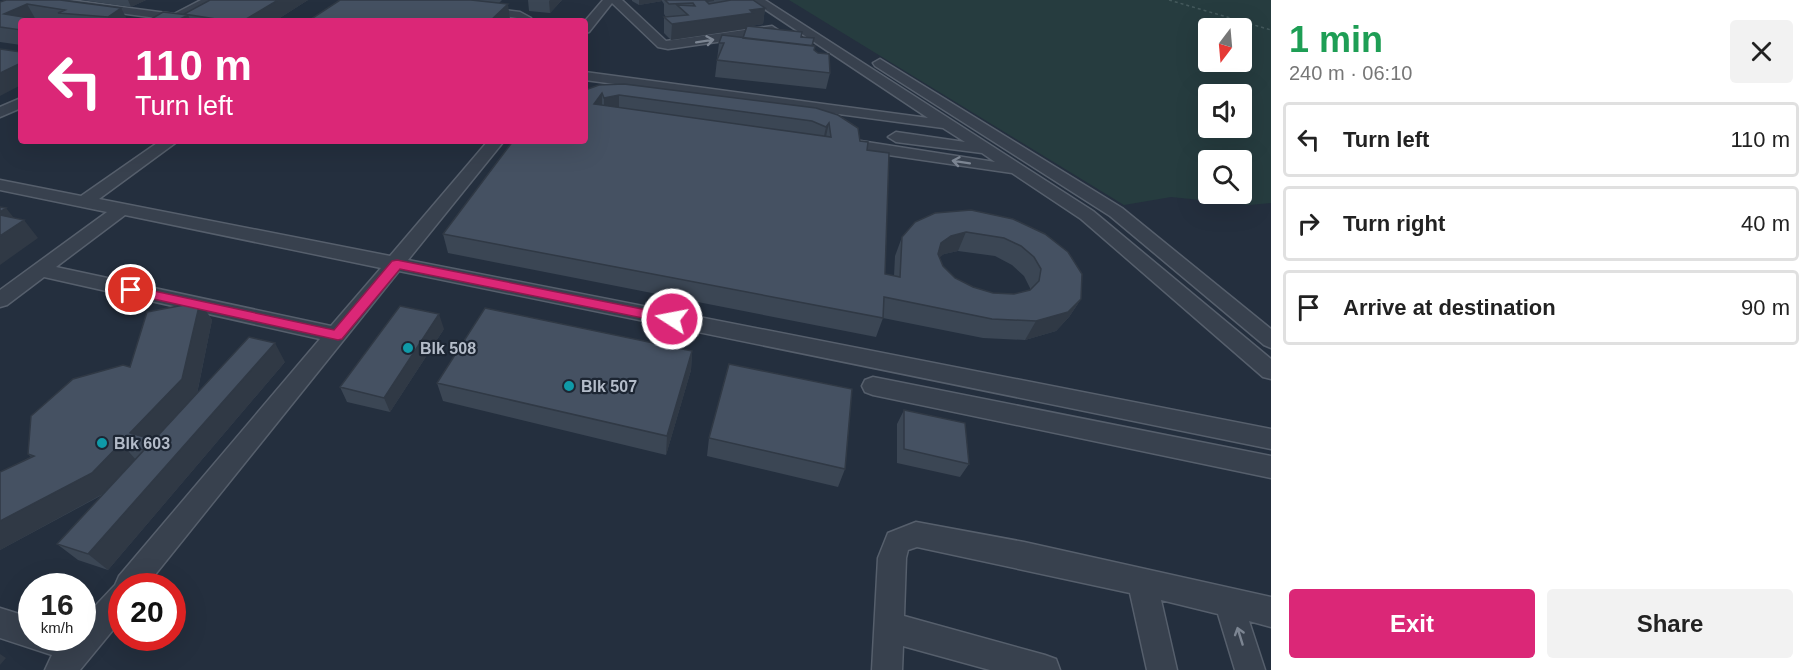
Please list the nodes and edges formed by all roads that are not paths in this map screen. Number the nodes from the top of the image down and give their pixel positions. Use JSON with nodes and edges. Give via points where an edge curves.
{"nodes":[{"id":1,"x":45,"y":0,"type":"edge"},
{"id":2,"x":209,"y":0,"type":"edge"},
{"id":3,"x":609,"y":0,"type":"edge"},
{"id":4,"x":615,"y":0,"type":"edge"},
{"id":5,"x":757,"y":0,"type":"edge"},
{"id":6,"x":778,"y":0,"type":"edge"},
{"id":7,"x":469,"y":9,"type":"edge"},
{"id":8,"x":162,"y":18,"type":"edge"},
{"id":9,"x":177,"y":18,"type":"edge"},
{"id":10,"x":525,"y":18,"type":"edge"},
{"id":11,"x":588,"y":25,"type":"edge"},
{"id":12,"x":796,"y":26,"type":"junction"},
{"id":13,"x":588,"y":76,"type":"edge"},
{"id":14,"x":18,"y":104,"type":"edge"},
{"id":15,"x":0,"y":113,"type":"edge"},
{"id":16,"x":948,"y":125,"type":"junction"},
{"id":17,"x":166,"y":144,"type":"edge"},
{"id":18,"x":494,"y":144,"type":"edge"},
{"id":19,"x":987,"y":150,"type":"junction"},
{"id":20,"x":1019,"y":170,"type":"junction"},
{"id":21,"x":0,"y":185,"type":"edge"},
{"id":22,"x":84,"y":202,"type":"junction"},
{"id":23,"x":122,"y":209,"type":"junction"},
{"id":24,"x":397,"y":264,"type":"junction"},
{"id":25,"x":40,"y":270,"type":"junction"},
{"id":26,"x":0,"y":300,"type":"edge"},
{"id":27,"x":338,"y":335,"type":"junction"},
{"id":28,"x":1271,"y":340,"type":"edge"},
{"id":29,"x":1271,"y":371,"type":"edge"},
{"id":30,"x":873,"y":386,"type":"dead end"},
{"id":31,"x":1271,"y":439,"type":"edge"},
{"id":32,"x":1271,"y":467,"type":"edge"},
{"id":33,"x":140,"y":573,"type":"edge"},
{"id":34,"x":1142,"y":582,"type":"junction"},
{"id":35,"x":1229,"y":603,"type":"junction"},
{"id":36,"x":1271,"y":612,"type":"edge"},
{"id":37,"x":108,"y":613,"type":"edge"},
{"id":38,"x":0,"y":622,"type":"edge"},
{"id":39,"x":889,"y":627,"type":"junction"},
{"id":40,"x":18,"y":628,"type":"edge"},
{"id":41,"x":69,"y":659,"type":"edge"},
{"id":42,"x":886,"y":670,"type":"edge"},
{"id":43,"x":1046,"y":670,"type":"edge"},
{"id":44,"x":1162,"y":670,"type":"edge"},
{"id":45,"x":1250,"y":670,"type":"edge"}],
"edges":[{"from":1,"to":8,"type":"lane","via":[[66,3],[76,11],[124,11]]},
{"from":2,"to":9,"type":"lane"},
{"from":3,"to":11,"type":"lane"},
{"from":4,"to":12,"type":"lane","one_way":true,"via":[[662,44],[668,45]]},
{"from":5,"to":12,"type":"lane"},
{"from":6,"to":28,"type":"lane","via":[[1116,212]]},
{"from":7,"to":10,"type":"lane"},
{"from":12,"to":16,"type":"lane"},
{"from":13,"to":16,"type":"lane"},
{"from":14,"to":15,"type":"lane"},
{"from":16,"to":19,"type":"lane"},
{"from":17,"to":22,"type":"lane"},
{"from":18,"to":24,"type":"lane"},
{"from":19,"to":20,"type":"lane"},
{"from":20,"to":19,"type":"lane","one_way":true,"via":[[857,139]]},
{"from":20,"to":29,"type":"lane","via":[[1087,215]]},
{"from":21,"to":22,"type":"lane"},
{"from":22,"to":23,"type":"lane"},
{"from":23,"to":24,"type":"lane"},
{"from":23,"to":25,"type":"lane"},
{"from":24,"to":27,"type":"lane"},
{"from":24,"to":31,"type":"lane"},
{"from":25,"to":26,"type":"lane"},
{"from":25,"to":27,"type":"lane"},
{"from":27,"to":33,"type":"lane"},
{"from":30,"to":32,"type":"lane"},
{"from":34,"to":35,"type":"lane"},
{"from":34,"to":39,"type":"lane","via":[[916,534],[898,542],[892,558]]},
{"from":34,"to":44,"type":"lane"},
{"from":35,"to":36,"type":"lane"},
{"from":45,"to":35,"type":"lane","one_way":true},
{"from":37,"to":41,"type":"lane"},
{"from":38,"to":40,"type":"lane"},
{"from":39,"to":42,"type":"lane"},
{"from":39,"to":43,"type":"lane"}]}
